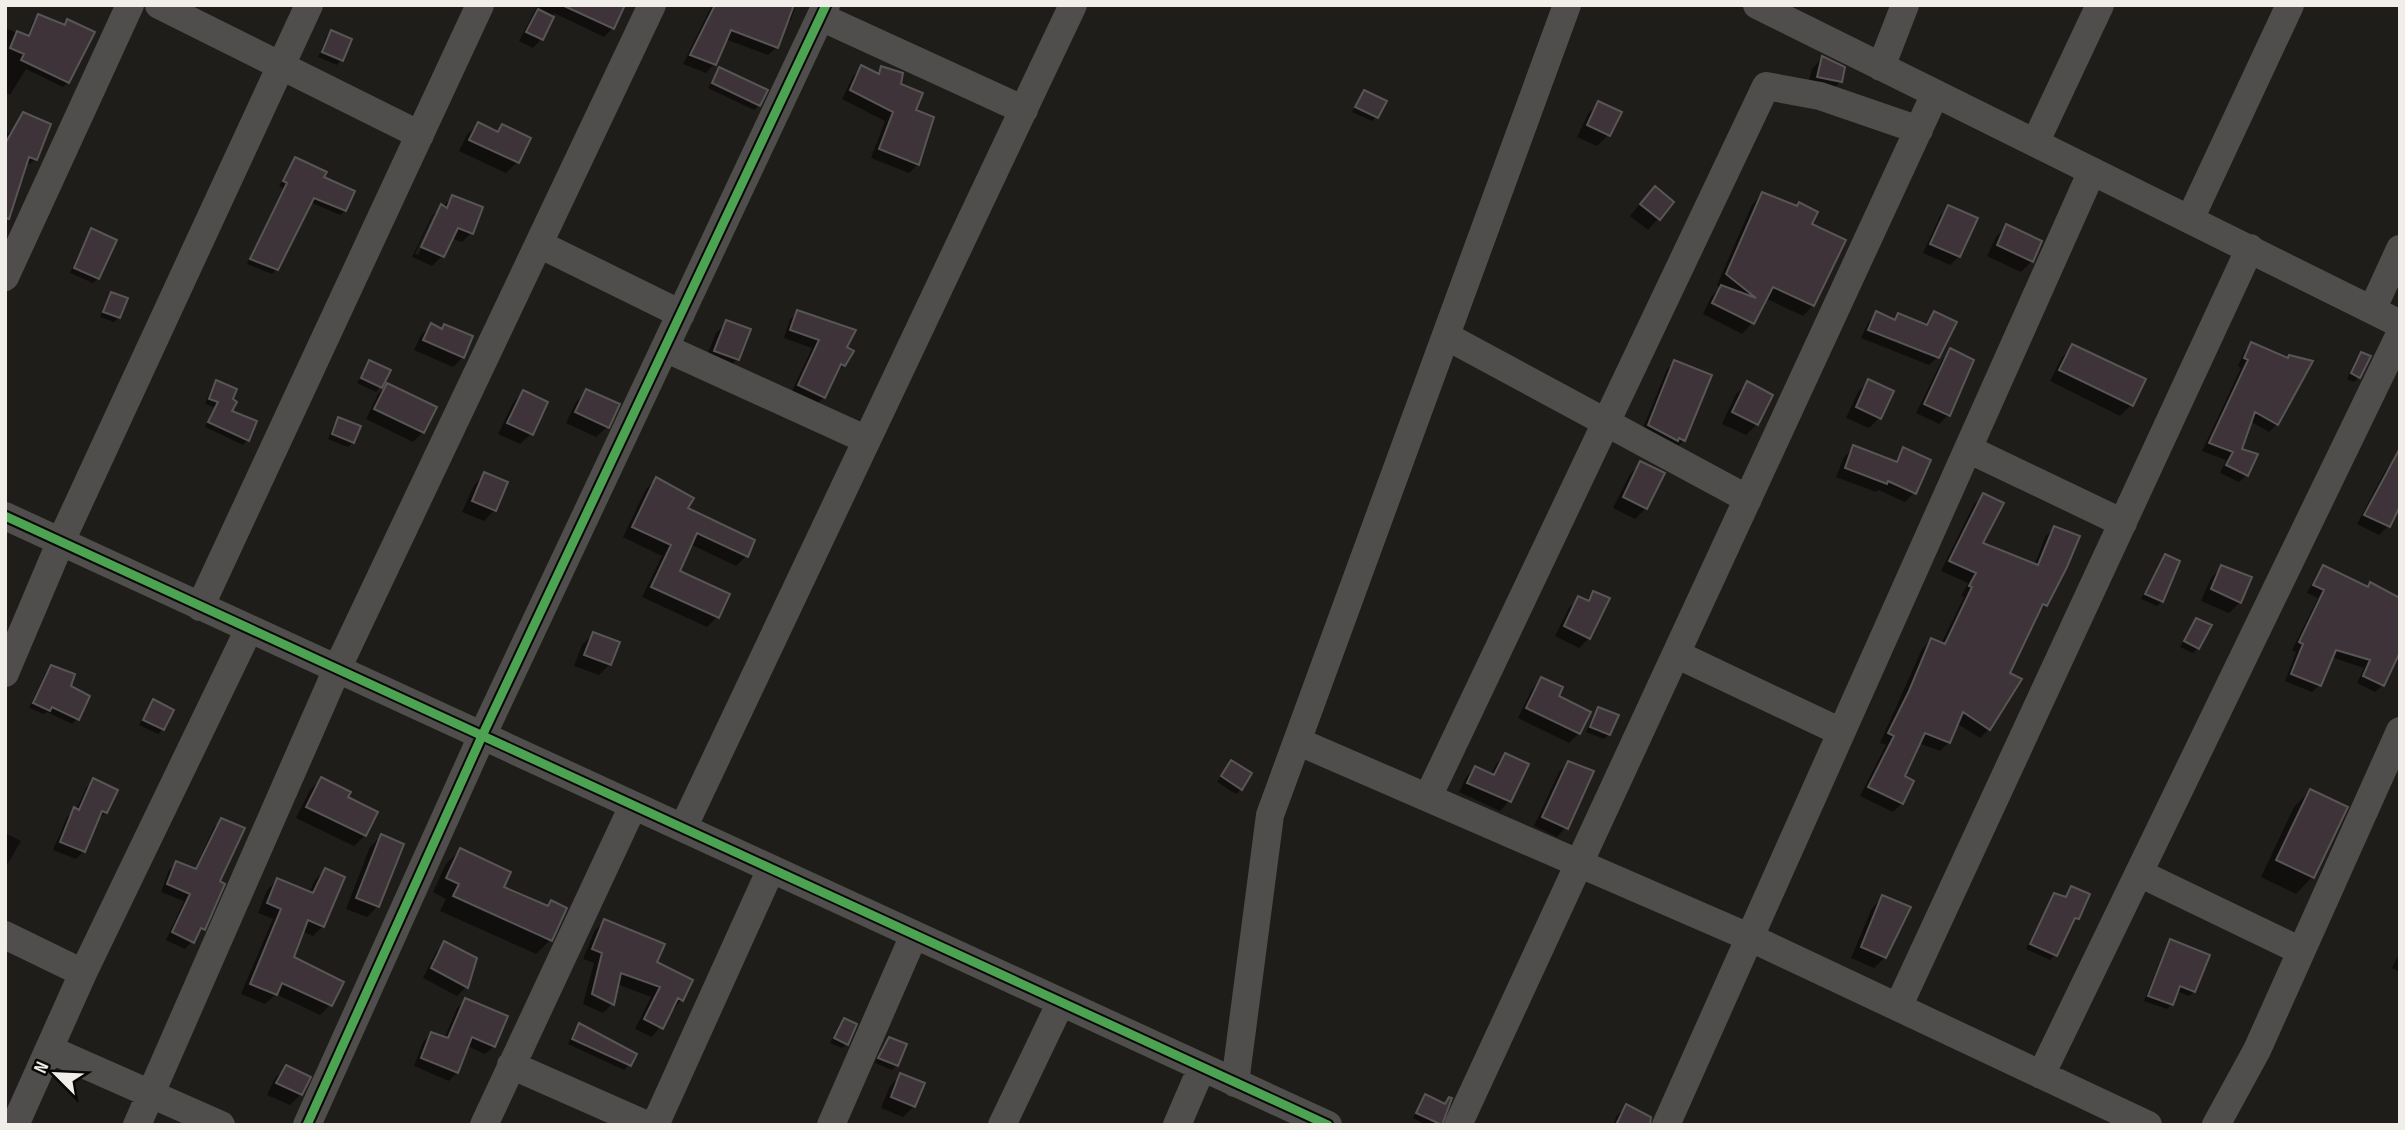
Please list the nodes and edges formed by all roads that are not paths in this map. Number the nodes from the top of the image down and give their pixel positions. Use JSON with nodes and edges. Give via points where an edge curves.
{"nodes":[{"id":1,"x":130,"y":5,"type":"edge"},
{"id":2,"x":159,"y":5,"type":"edge"},
{"id":3,"x":309,"y":5,"type":"edge"},
{"id":4,"x":480,"y":5,"type":"edge"},
{"id":5,"x":652,"y":5,"type":"edge"},
{"id":6,"x":1073,"y":5,"type":"edge"},
{"id":7,"x":1567,"y":5,"type":"edge"},
{"id":8,"x":1757,"y":5,"type":"edge"},
{"id":9,"x":1905,"y":5,"type":"edge"},
{"id":10,"x":2100,"y":5,"type":"edge"},
{"id":11,"x":2290,"y":5,"type":"edge"},
{"id":12,"x":824,"y":11,"type":"edge"},
{"id":13,"x":281,"y":66,"type":"junction"},
{"id":14,"x":1881,"y":67,"type":"junction"},
{"id":15,"x":1935,"y":94,"type":"junction"},
{"id":16,"x":1024,"y":110,"type":"junction"},
{"id":17,"x":1919,"y":130,"type":"junction"},
{"id":18,"x":420,"y":135,"type":"junction"},
{"id":19,"x":2035,"y":143,"type":"junction"},
{"id":20,"x":2092,"y":171,"type":"junction"},
{"id":21,"x":2190,"y":219,"type":"junction"},
{"id":22,"x":539,"y":244,"type":"junction"},
{"id":23,"x":2250,"y":248,"type":"junction"},
{"id":24,"x":2400,"y":249,"type":"edge"},
{"id":25,"x":5,"y":277,"type":"edge"},
{"id":26,"x":2372,"y":310,"type":"junction"},
{"id":27,"x":681,"y":314,"type":"junction"},
{"id":28,"x":2400,"y":324,"type":"edge"},
{"id":29,"x":2400,"y":334,"type":"edge"},
{"id":30,"x":1446,"y":336,"type":"junction"},
{"id":31,"x":665,"y":348,"type":"junction"},
{"id":32,"x":1606,"y":422,"type":"junction"},
{"id":33,"x":867,"y":440,"type":"junction"},
{"id":34,"x":1968,"y":449,"type":"junction"},
{"id":35,"x":1748,"y":499,"type":"junction"},
{"id":36,"x":5,"y":516,"type":"edge"},
{"id":37,"x":2123,"y":523,"type":"junction"},
{"id":38,"x":61,"y":541,"type":"junction"},
{"id":39,"x":200,"y":607,"type":"junction"},
{"id":40,"x":249,"y":629,"type":"junction"},
{"id":41,"x":1676,"y":654,"type":"junction"},
{"id":42,"x":337,"y":669,"type":"junction"},
{"id":43,"x":5,"y":673,"type":"edge"},
{"id":44,"x":2400,"y":731,"type":"edge"},
{"id":45,"x":1841,"y":732,"type":"junction"},
{"id":46,"x":482,"y":736,"type":"junction"},
{"id":47,"x":1297,"y":741,"type":"junction"},
{"id":48,"x":1428,"y":797,"type":"junction"},
{"id":49,"x":633,"y":806,"type":"junction"},
{"id":50,"x":683,"y":828,"type":"junction"},
{"id":51,"x":1579,"y":863,"type":"junction"},
{"id":52,"x":771,"y":869,"type":"junction"},
{"id":53,"x":2139,"y":873,"type":"junction"},
{"id":54,"x":5,"y":935,"type":"edge"},
{"id":55,"x":914,"y":935,"type":"junction"},
{"id":56,"x":1751,"y":938,"type":"junction"},
{"id":57,"x":2301,"y":951,"type":"junction"},
{"id":58,"x":83,"y":973,"type":"junction"},
{"id":59,"x":1061,"y":1002,"type":"junction"},
{"id":60,"x":1898,"y":1007,"type":"junction"},
{"id":61,"x":49,"y":1049,"type":"junction"},
{"id":62,"x":512,"y":1065,"type":"junction"},
{"id":63,"x":1202,"y":1067,"type":"junction"},
{"id":64,"x":2041,"y":1074,"type":"junction"},
{"id":65,"x":1235,"y":1083,"type":"junction"},
{"id":66,"x":151,"y":1094,"type":"junction"},
{"id":67,"x":15,"y":1125,"type":"edge"},
{"id":68,"x":137,"y":1125,"type":"edge"},
{"id":69,"x":221,"y":1125,"type":"edge"},
{"id":70,"x":307,"y":1125,"type":"edge"},
{"id":71,"x":484,"y":1125,"type":"edge"},
{"id":72,"x":646,"y":1125,"type":"edge"},
{"id":73,"x":655,"y":1125,"type":"edge"},
{"id":74,"x":831,"y":1125,"type":"edge"},
{"id":75,"x":1002,"y":1125,"type":"edge"},
{"id":76,"x":1177,"y":1125,"type":"edge"},
{"id":77,"x":1328,"y":1125,"type":"edge"},
{"id":78,"x":1458,"y":1125,"type":"edge"},
{"id":79,"x":1666,"y":1125,"type":"edge"},
{"id":80,"x":2148,"y":1125,"type":"edge"},
{"id":81,"x":2216,"y":1125,"type":"edge"}],
"edges":[{"from":1,"to":25,"type":"street"},
{"from":2,"to":13,"type":"street"},
{"from":3,"to":13,"type":"street"},
{"from":4,"to":18,"type":"street"},
{"from":5,"to":22,"type":"street"},
{"from":6,"to":16,"type":"street"},
{"from":7,"to":30,"type":"street"},
{"from":8,"to":14,"type":"street"},
{"from":9,"to":14,"type":"street"},
{"from":10,"to":19,"type":"street"},
{"from":11,"to":21,"type":"street"},
{"from":12,"to":16,"type":"street"},
{"from":12,"to":27,"type":"street"},
{"from":13,"to":18,"type":"street"},
{"from":13,"to":38,"type":"street"},
{"from":14,"to":15,"type":"street"},
{"from":15,"to":17,"type":"street"},
{"from":15,"to":19,"type":"street"},
{"from":16,"to":33,"type":"street"},
{"from":17,"to":32,"type":"street","via":[[1820,96],[1766,86]]},
{"from":17,"to":35,"type":"street"},
{"from":18,"to":39,"type":"street"},
{"from":19,"to":20,"type":"street"},
{"from":20,"to":21,"type":"street"},
{"from":20,"to":34,"type":"street"},
{"from":21,"to":23,"type":"street"},
{"from":22,"to":27,"type":"street"},
{"from":22,"to":42,"type":"street"},
{"from":23,"to":26,"type":"street"},
{"from":23,"to":37,"type":"street"},
{"from":24,"to":26,"type":"street"},
{"from":26,"to":28,"type":"street"},
{"from":27,"to":31,"type":"street"},
{"from":29,"to":53,"type":"street"},
{"from":30,"to":32,"type":"street"},
{"from":30,"to":47,"type":"street"},
{"from":31,"to":33,"type":"street"},
{"from":31,"to":46,"type":"street"},
{"from":32,"to":35,"type":"street"},
{"from":32,"to":48,"type":"street"},
{"from":33,"to":50,"type":"street"},
{"from":34,"to":37,"type":"street"},
{"from":34,"to":45,"type":"street"},
{"from":35,"to":41,"type":"street"},
{"from":36,"to":38,"type":"street"},
{"from":37,"to":60,"type":"street"},
{"from":38,"to":39,"type":"street"},
{"from":38,"to":43,"type":"street"},
{"from":39,"to":40,"type":"street"},
{"from":40,"to":42,"type":"street"},
{"from":40,"to":58,"type":"street"},
{"from":41,"to":45,"type":"street"},
{"from":41,"to":51,"type":"street"},
{"from":42,"to":46,"type":"street"},
{"from":42,"to":66,"type":"street"},
{"from":44,"to":57,"type":"street"},
{"from":45,"to":56,"type":"street"},
{"from":46,"to":49,"type":"street"},
{"from":46,"to":70,"type":"street"},
{"from":47,"to":48,"type":"street"},
{"from":47,"to":65,"type":"street","via":[[1270,815]]},
{"from":48,"to":51,"type":"street"},
{"from":49,"to":50,"type":"street"},
{"from":49,"to":62,"type":"street"},
{"from":50,"to":52,"type":"street"},
{"from":51,"to":56,"type":"street"},
{"from":51,"to":78,"type":"street"},
{"from":52,"to":55,"type":"street"},
{"from":52,"to":73,"type":"street"},
{"from":53,"to":57,"type":"street"},
{"from":53,"to":64,"type":"street"},
{"from":54,"to":58,"type":"street"},
{"from":55,"to":59,"type":"street"},
{"from":55,"to":74,"type":"street"},
{"from":56,"to":60,"type":"street"},
{"from":56,"to":79,"type":"street"},
{"from":57,"to":81,"type":"street"},
{"from":58,"to":61,"type":"street"},
{"from":59,"to":63,"type":"street"},
{"from":59,"to":75,"type":"street"},
{"from":60,"to":64,"type":"street"},
{"from":61,"to":66,"type":"street"},
{"from":61,"to":67,"type":"street"},
{"from":62,"to":71,"type":"street"},
{"from":62,"to":72,"type":"street"},
{"from":63,"to":65,"type":"street"},
{"from":63,"to":76,"type":"street"},
{"from":64,"to":80,"type":"street"},
{"from":65,"to":77,"type":"street"},
{"from":66,"to":68,"type":"street"},
{"from":66,"to":69,"type":"street"}]}
